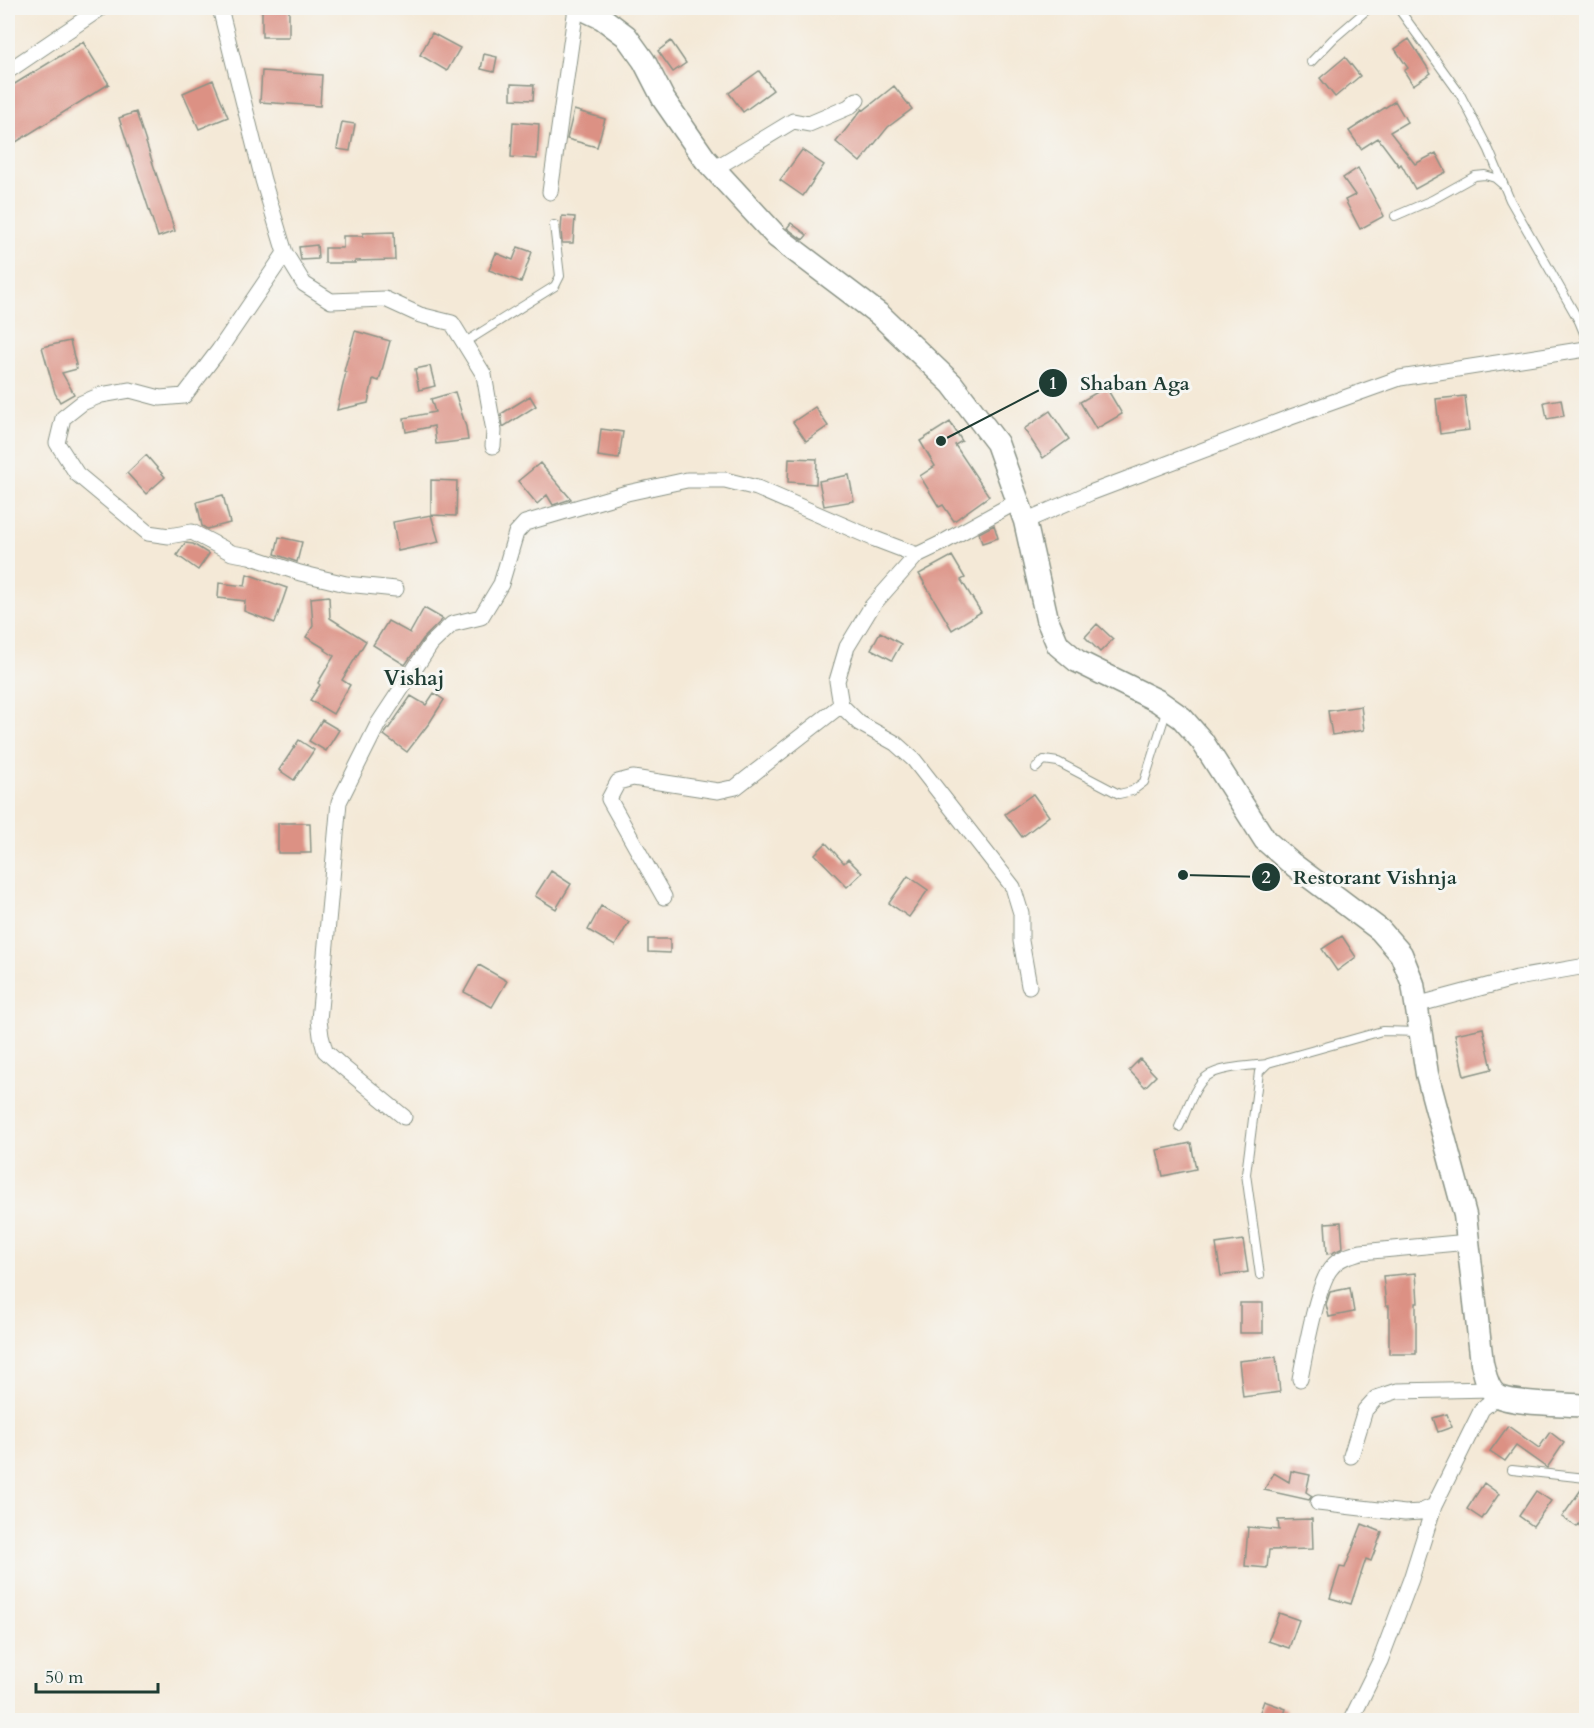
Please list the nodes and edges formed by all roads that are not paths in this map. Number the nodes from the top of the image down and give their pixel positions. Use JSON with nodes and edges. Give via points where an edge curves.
{"nodes":[{"id":1,"x":101,"y":8,"type":"edge"},
{"id":2,"x":219,"y":8,"type":"edge"},
{"id":3,"x":576,"y":8,"type":"edge"},
{"id":4,"x":581,"y":8,"type":"edge"},
{"id":5,"x":1369,"y":8,"type":"edge"},
{"id":6,"x":1398,"y":8,"type":"edge"},
{"id":7,"x":1311,"y":62,"type":"dead end"},
{"id":8,"x":8,"y":70,"type":"edge"},
{"id":9,"x":857,"y":100,"type":"dead end"},
{"id":10,"x":714,"y":169,"type":"junction"},
{"id":11,"x":1503,"y":185,"type":"junction"},
{"id":12,"x":550,"y":192,"type":"dead end"},
{"id":13,"x":1395,"y":216,"type":"dead end"},
{"id":14,"x":554,"y":225,"type":"dead end"},
{"id":15,"x":285,"y":253,"type":"junction"},
{"id":16,"x":1587,"y":338,"type":"edge"},
{"id":17,"x":464,"y":343,"type":"junction"},
{"id":18,"x":1587,"y":350,"type":"edge"},
{"id":19,"x":493,"y":447,"type":"dead end"},
{"id":20,"x":1021,"y":511,"type":"junction"},
{"id":21,"x":916,"y":555,"type":"junction"},
{"id":22,"x":396,"y":589,"type":"dead end"},
{"id":23,"x":841,"y":705,"type":"junction"},
{"id":24,"x":1167,"y":708,"type":"junction"},
{"id":25,"x":1036,"y":768,"type":"dead end"},
{"id":26,"x":664,"y":897,"type":"dead end"},
{"id":27,"x":1587,"y":966,"type":"edge"},
{"id":28,"x":1029,"y":986,"type":"dead end"},
{"id":29,"x":1416,"y":1005,"type":"junction"},
{"id":30,"x":1420,"y":1032,"type":"junction"},
{"id":31,"x":1268,"y":1063,"type":"junction"},
{"id":32,"x":404,"y":1117,"type":"dead end"},
{"id":33,"x":1179,"y":1127,"type":"dead end"},
{"id":34,"x":1468,"y":1242,"type":"junction"},
{"id":35,"x":1260,"y":1275,"type":"dead end"},
{"id":36,"x":1300,"y":1379,"type":"dead end"},
{"id":37,"x":1494,"y":1392,"type":"junction"},
{"id":38,"x":1587,"y":1406,"type":"edge"},
{"id":39,"x":1351,"y":1456,"type":"dead end"},
{"id":40,"x":1512,"y":1470,"type":"dead end"},
{"id":41,"x":1587,"y":1478,"type":"edge"},
{"id":42,"x":1318,"y":1503,"type":"dead end"},
{"id":43,"x":1434,"y":1506,"type":"junction"},
{"id":44,"x":1351,"y":1720,"type":"edge"}],
"edges":[{"from":1,"to":8,"type":"street"},
{"from":2,"to":15,"type":"street"},
{"from":3,"to":12,"type":"street"},
{"from":4,"to":10,"type":"main road","via":[[626,36],[664,100]]},
{"from":5,"to":7,"type":"lane"},
{"from":6,"to":11,"type":"lane","via":[[1460,94]]},
{"from":9,"to":10,"type":"street","via":[[809,124],[794,122]]},
{"from":10,"to":20,"type":"main road","via":[[777,237],[880,315],[952,384],[997,443]]},
{"from":11,"to":13,"type":"lane","via":[[1496,178],[1474,176]]},
{"from":11,"to":16,"type":"lane"},
{"from":14,"to":17,"type":"lane","via":[[560,276],[555,286]]},
{"from":15,"to":17,"type":"street","via":[[304,285],[331,300],[384,299],[420,315],[452,323]]},
{"from":15,"to":22,"type":"street","via":[[184,396],[160,398],[130,390],[101,395],[63,418],[57,443],[77,474],[148,532],[169,536],[192,532],[232,553],[300,573],[346,584]]},
{"from":17,"to":19,"type":"street","via":[[484,375]]},
{"from":18,"to":20,"type":"street","via":[[1400,378],[1090,493]]},
{"from":20,"to":21,"type":"street"},
{"from":20,"to":24,"type":"main road","via":[[1047,619],[1058,645],[1077,661]]},
{"from":21,"to":23,"type":"street","via":[[872,606],[847,647],[837,681]]},
{"from":21,"to":32,"type":"street","via":[[757,488],[724,480],[687,480],[525,523],[516,533],[501,584],[481,617],[452,624],[431,644],[378,724],[339,802],[321,1036],[326,1051]]},
{"from":23,"to":26,"type":"street","via":[[736,787],[718,790],[633,778],[618,782],[609,800]]},
{"from":23,"to":28,"type":"street","via":[[914,760],[1013,887],[1021,913],[1021,941]]},
{"from":24,"to":25,"type":"lane","via":[[1144,782],[1132,792],[1119,794],[1058,762],[1044,760]]},
{"from":24,"to":29,"type":"main road","via":[[1182,718],[1202,741],[1265,840],[1380,930],[1401,954],[1413,984]]},
{"from":27,"to":29,"type":"street","via":[[1517,978]]},
{"from":29,"to":30,"type":"main road"},
{"from":30,"to":31,"type":"lane","via":[[1382,1031]]},
{"from":30,"to":34,"type":"main road","via":[[1427,1074],[1465,1215]]},
{"from":31,"to":33,"type":"lane","via":[[1207,1077],[1197,1088]]},
{"from":31,"to":35,"type":"lane","via":[[1259,1072],[1246,1174]]},
{"from":34,"to":36,"type":"street","via":[[1360,1252],[1331,1267],[1322,1283]]},
{"from":34,"to":37,"type":"main road","via":[[1482,1363],[1487,1383]]},
{"from":37,"to":38,"type":"main road","via":[[1514,1400]]},
{"from":37,"to":39,"type":"street","via":[[1397,1391],[1376,1398],[1365,1410]]},
{"from":37,"to":43,"type":"street"},
{"from":40,"to":41,"type":"lane"},
{"from":42,"to":43,"type":"street","via":[[1405,1513]]},
{"from":43,"to":44,"type":"street","via":[[1380,1661]]}]}
